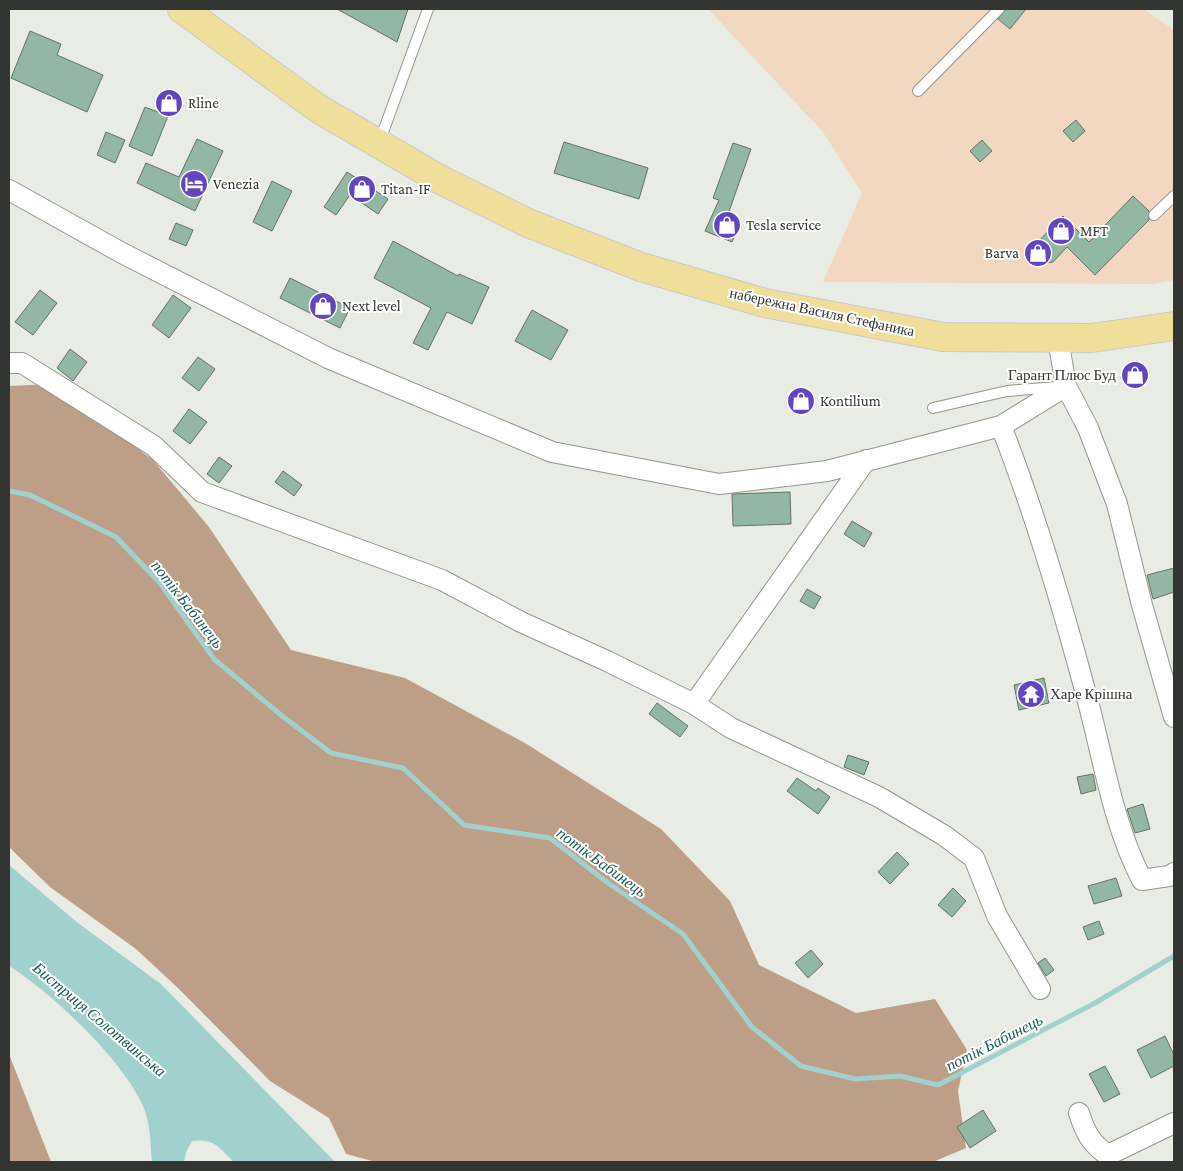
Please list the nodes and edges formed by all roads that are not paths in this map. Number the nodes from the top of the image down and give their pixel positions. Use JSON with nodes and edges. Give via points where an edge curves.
{"nodes":[{"id":1,"x":182,"y":9,"type":"edge"},
{"id":2,"x":428,"y":9,"type":"edge"},
{"id":3,"x":999,"y":9,"type":"edge"},
{"id":4,"x":918,"y":91,"type":"dead end"},
{"id":5,"x":378,"y":144,"type":"junction"},
{"id":6,"x":9,"y":190,"type":"edge"},
{"id":7,"x":1174,"y":196,"type":"edge"},
{"id":8,"x":1154,"y":215,"type":"dead end"},
{"id":9,"x":1174,"y":326,"type":"edge"},
{"id":10,"x":1058,"y":339,"type":"junction"},
{"id":11,"x":9,"y":363,"type":"edge"},
{"id":12,"x":1066,"y":386,"type":"junction"},
{"id":13,"x":933,"y":408,"type":"dead end"},
{"id":14,"x":1001,"y":426,"type":"junction"},
{"id":15,"x":866,"y":460,"type":"junction"},
{"id":16,"x":694,"y":704,"type":"junction"},
{"id":17,"x":1174,"y":717,"type":"edge"},
{"id":18,"x":1174,"y":873,"type":"edge"},
{"id":19,"x":1040,"y":989,"type":"dead end"},
{"id":20,"x":1079,"y":1113,"type":"dead end"},
{"id":21,"x":1174,"y":1123,"type":"edge"},
{"id":22,"x":1109,"y":1159,"type":"edge"}],
"edges":[{"from":1,"to":5,"type":"main road","name":"набережна Василя Стефаника","via":[[319,109]]},
{"from":2,"to":5,"type":"lane"},
{"from":3,"to":4,"type":"lane"},
{"from":5,"to":10,"type":"main road","name":"набережна Василя Стефаника","via":[[528,223],[641,267],[755,300],[943,337]]},
{"from":6,"to":15,"type":"street","via":[[122,253],[328,358],[552,452],[719,484],[827,471]]},
{"from":7,"to":8,"type":"lane"},
{"from":9,"to":10,"type":"main road","name":"набережна Василя Стефаника","via":[[1092,338]]},
{"from":10,"to":12,"type":"street"},
{"from":11,"to":16,"type":"street","via":[[22,363],[154,446],[202,492],[442,580],[521,622]]},
{"from":12,"to":13,"type":"lane","via":[[1007,391]]},
{"from":12,"to":14,"type":"street"},
{"from":12,"to":17,"type":"street","via":[[1088,428],[1117,504]]},
{"from":14,"to":15,"type":"street"},
{"from":14,"to":18,"type":"street","via":[[1024,485],[1132,860],[1142,880]]},
{"from":15,"to":16,"type":"street"},
{"from":16,"to":19,"type":"street","via":[[732,728],[879,798],[946,836],[974,858],[997,916]]},
{"from":20,"to":22,"type":"street","via":[[1086,1133]]},
{"from":21,"to":22,"type":"street"}]}
